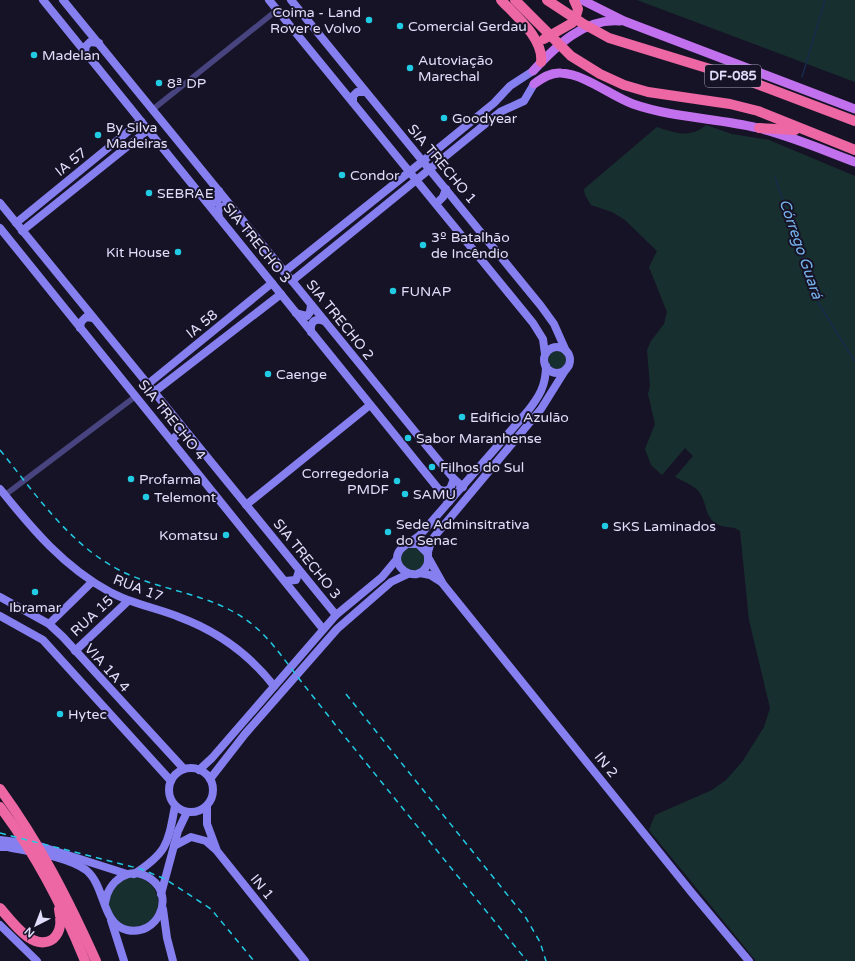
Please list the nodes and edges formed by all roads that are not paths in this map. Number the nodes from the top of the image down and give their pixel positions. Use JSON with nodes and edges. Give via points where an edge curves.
{"nodes":[{"id":1,"x":43,"y":0,"type":"edge"},
{"id":2,"x":63,"y":0,"type":"edge"},
{"id":3,"x":269,"y":0,"type":"edge"},
{"id":4,"x":290,"y":0,"type":"edge"},
{"id":5,"x":501,"y":0,"type":"edge"},
{"id":6,"x":515,"y":0,"type":"edge"},
{"id":7,"x":574,"y":0,"type":"edge"},
{"id":8,"x":582,"y":0,"type":"edge"},
{"id":9,"x":550,"y":2,"type":"edge"},
{"id":10,"x":277,"y":10,"type":"junction"},
{"id":11,"x":624,"y":21,"type":"junction"},
{"id":12,"x":85,"y":26,"type":"junction"},
{"id":13,"x":73,"y":37,"type":"junction"},
{"id":14,"x":536,"y":40,"type":"junction"},
{"id":15,"x":99,"y":43,"type":"junction"},
{"id":16,"x":85,"y":51,"type":"junction"},
{"id":17,"x":541,"y":62,"type":"junction"},
{"id":18,"x":533,"y":71,"type":"joint"},
{"id":19,"x":353,"y":77,"type":"junction"},
{"id":20,"x":518,"y":81,"type":"junction"},
{"id":21,"x":534,"y":84,"type":"joint"},
{"id":22,"x":341,"y":87,"type":"junction"},
{"id":23,"x":506,"y":90,"type":"junction"},
{"id":24,"x":365,"y":92,"type":"junction"},
{"id":25,"x":528,"y":96,"type":"junction"},
{"id":26,"x":353,"y":102,"type":"junction"},
{"id":27,"x":518,"y":104,"type":"junction"},
{"id":28,"x":855,"y":109,"type":"edge"},
{"id":29,"x":152,"y":110,"type":"junction"},
{"id":30,"x":141,"y":121,"type":"junction"},
{"id":31,"x":855,"y":122,"type":"edge"},
{"id":32,"x":760,"y":128,"type":"junction"},
{"id":33,"x":148,"y":130,"type":"junction"},
{"id":34,"x":804,"y":131,"type":"junction"},
{"id":35,"x":114,"y":144,"type":"junction"},
{"id":36,"x":855,"y":150,"type":"edge"},
{"id":37,"x":120,"y":152,"type":"junction"},
{"id":38,"x":423,"y":162,"type":"junction"},
{"id":39,"x":855,"y":162,"type":"edge"},
{"id":40,"x":430,"y":170,"type":"junction"},
{"id":41,"x":410,"y":172,"type":"junction"},
{"id":42,"x":417,"y":180,"type":"junction"},
{"id":43,"x":446,"y":189,"type":"junction"},
{"id":44,"x":219,"y":191,"type":"junction"},
{"id":45,"x":48,"y":197,"type":"junction"},
{"id":46,"x":207,"y":202,"type":"junction"},
{"id":47,"x":0,"y":204,"type":"edge"},
{"id":48,"x":436,"y":204,"type":"junction"},
{"id":49,"x":54,"y":205,"type":"junction"},
{"id":50,"x":232,"y":208,"type":"junction"},
{"id":51,"x":219,"y":217,"type":"junction"},
{"id":52,"x":16,"y":223,"type":"junction"},
{"id":53,"x":0,"y":228,"type":"edge"},
{"id":54,"x":22,"y":231,"type":"junction"},
{"id":55,"x":284,"y":272,"type":"junction"},
{"id":56,"x":292,"y":281,"type":"junction"},
{"id":57,"x":272,"y":283,"type":"junction"},
{"id":58,"x":263,"y":290,"type":"junction"},
{"id":59,"x":280,"y":294,"type":"junction"},
{"id":60,"x":271,"y":300,"type":"junction"},
{"id":61,"x":82,"y":304,"type":"junction"},
{"id":62,"x":311,"y":305,"type":"junction"},
{"id":63,"x":296,"y":313,"type":"junction"},
{"id":64,"x":70,"y":314,"type":"junction"},
{"id":65,"x":94,"y":318,"type":"junction"},
{"id":66,"x":324,"y":321,"type":"junction"},
{"id":67,"x":80,"y":328,"type":"junction"},
{"id":68,"x":311,"y":332,"type":"junction"},
{"id":69,"x":206,"y":337,"type":"junction"},
{"id":70,"x":213,"y":346,"type":"junction"},
{"id":71,"x":566,"y":351,"type":"junction"},
{"id":72,"x":545,"y":354,"type":"junction"},
{"id":73,"x":546,"y":366,"type":"junction"},
{"id":74,"x":566,"y":368,"type":"junction"},
{"id":75,"x":148,"y":384,"type":"junction"},
{"id":76,"x":154,"y":392,"type":"junction"},
{"id":77,"x":136,"y":396,"type":"junction"},
{"id":78,"x":370,"y":405,"type":"junction"},
{"id":79,"x":174,"y":417,"type":"junction"},
{"id":80,"x":163,"y":429,"type":"junction"},
{"id":81,"x":188,"y":434,"type":"junction"},
{"id":82,"x":172,"y":440,"type":"junction"},
{"id":83,"x":454,"y":479,"type":"junction"},
{"id":84,"x":463,"y":487,"type":"junction"},
{"id":85,"x":439,"y":490,"type":"junction"},
{"id":86,"x":2,"y":495,"type":"edge"},
{"id":87,"x":449,"y":502,"type":"junction"},
{"id":88,"x":246,"y":505,"type":"junction"},
{"id":89,"x":410,"y":544,"type":"junction"},
{"id":90,"x":428,"y":556,"type":"junction"},
{"id":91,"x":398,"y":559,"type":"junction"},
{"id":92,"x":299,"y":571,"type":"junction"},
{"id":93,"x":420,"y":573,"type":"junction"},
{"id":94,"x":408,"y":574,"type":"junction"},
{"id":95,"x":285,"y":581,"type":"junction"},
{"id":96,"x":92,"y":582,"type":"junction"},
{"id":97,"x":443,"y":584,"type":"junction"},
{"id":98,"x":0,"y":597,"type":"edge"},
{"id":99,"x":128,"y":601,"type":"junction"},
{"id":100,"x":336,"y":615,"type":"junction"},
{"id":101,"x":0,"y":616,"type":"edge"},
{"id":102,"x":48,"y":624,"type":"junction"},
{"id":103,"x":324,"y":629,"type":"junction"},
{"id":104,"x":74,"y":651,"type":"junction"},
{"id":105,"x":274,"y":686,"type":"junction"},
{"id":106,"x":184,"y":769,"type":"junction"},
{"id":107,"x":199,"y":770,"type":"junction"},
{"id":108,"x":210,"y":779,"type":"junction"},
{"id":109,"x":171,"y":781,"type":"junction"},
{"id":110,"x":0,"y":789,"type":"edge"},
{"id":111,"x":175,"y":806,"type":"junction"},
{"id":112,"x":207,"y":806,"type":"junction"},
{"id":113,"x":0,"y":807,"type":"edge"},
{"id":114,"x":187,"y":812,"type":"junction"},
{"id":115,"x":196,"y":812,"type":"junction"},
{"id":116,"x":207,"y":824,"type":"junction"},
{"id":117,"x":0,"y":840,"type":"edge"},
{"id":118,"x":174,"y":846,"type":"junction"},
{"id":119,"x":0,"y":847,"type":"edge"},
{"id":120,"x":217,"y":851,"type":"junction"},
{"id":121,"x":130,"y":874,"type":"junction"},
{"id":122,"x":161,"y":894,"type":"junction"},
{"id":123,"x":105,"y":903,"type":"junction"},
{"id":124,"x":59,"y":904,"type":"junction"},
{"id":125,"x":162,"y":907,"type":"junction"},
{"id":126,"x":0,"y":908,"type":"edge"},
{"id":127,"x":111,"y":920,"type":"junction"},
{"id":128,"x":0,"y":925,"type":"edge"},
{"id":129,"x":37,"y":961,"type":"edge"},
{"id":130,"x":85,"y":961,"type":"edge"},
{"id":131,"x":96,"y":961,"type":"edge"},
{"id":132,"x":124,"y":961,"type":"edge"},
{"id":133,"x":173,"y":961,"type":"edge"},
{"id":134,"x":305,"y":961,"type":"edge"},
{"id":135,"x":750,"y":961,"type":"edge"}],
"edges":[{"from":1,"to":13,"type":"main road","name":"SIA TRECHO 3"},
{"from":2,"to":12,"type":"main road","name":"SIA TRECHO 2"},
{"from":3,"to":10,"type":"main road"},
{"from":4,"to":19,"type":"main road","name":"SIA TRECHO 1"},
{"from":5,"to":14,"type":"highway"},
{"from":6,"to":34,"type":"highway","number":"DF-085","via":[[571,56],[624,85],[648,92],[758,111]]},
{"from":7,"to":14,"type":"highway","via":[[578,12],[572,23],[547,38]]},
{"from":8,"to":11,"type":"main road"},
{"from":9,"to":31,"type":"highway","number":"DF-085","via":[[609,38],[749,81]]},
{"from":10,"to":22,"type":"main road"},
{"from":10,"to":29,"type":"street"},
{"from":11,"to":17,"type":"main road","via":[[604,20],[577,32],[557,45]]},
{"from":11,"to":28,"type":"main road"},
{"from":12,"to":13,"type":"main road","via":[[82,37]]},
{"from":12,"to":15,"type":"main road","name":"SIA TRECHO 2"},
{"from":13,"to":16,"type":"main road","name":"SIA TRECHO 3"},
{"from":14,"to":17,"type":"highway","via":[[541,51]]},
{"from":15,"to":16,"type":"main road","via":[[90,42]]},
{"from":15,"to":29,"type":"main road","name":"SIA TRECHO 2"},
{"from":16,"to":30,"type":"main road","name":"SIA TRECHO 3"},
{"from":17,"to":18,"type":"main road"},
{"from":18,"to":20,"type":"main road"},
{"from":19,"to":22,"type":"main road","via":[[348,86]]},
{"from":19,"to":24,"type":"main road","name":"SIA TRECHO 1"},
{"from":20,"to":23,"type":"main road"},
{"from":20,"to":25,"type":"main road","via":[[526,87]]},
{"from":21,"to":25,"type":"main road"},
{"from":21,"to":32,"type":"main road","via":[[545,76],[566,73],[633,104],[657,111]]},
{"from":22,"to":26,"type":"main road"},
{"from":23,"to":27,"type":"main road","via":[[510,99]]},
{"from":23,"to":38,"type":"main road"},
{"from":24,"to":26,"type":"main road","via":[[356,92]]},
{"from":24,"to":38,"type":"main road","name":"SIA TRECHO 1"},
{"from":25,"to":27,"type":"main road"},
{"from":26,"to":41,"type":"main road"},
{"from":27,"to":40,"type":"main road","via":[[500,112]]},
{"from":29,"to":44,"type":"main road","name":"SIA TRECHO 2"},
{"from":30,"to":33,"type":"main road","name":"SIA TRECHO 3"},
{"from":30,"to":35,"type":"main road","name":"IA 57"},
{"from":32,"to":34,"type":"highway"},
{"from":32,"to":39,"type":"main road"},
{"from":33,"to":37,"type":"main road","name":"IA 57"},
{"from":33,"to":46,"type":"main road","name":"SIA TRECHO 3"},
{"from":34,"to":36,"type":"highway","number":"DF-085"},
{"from":35,"to":37,"type":"main road"},
{"from":35,"to":45,"type":"main road","name":"IA 57"},
{"from":37,"to":49,"type":"main road","name":"IA 57"},
{"from":38,"to":40,"type":"main road","name":"SIA TRECHO 1"},
{"from":38,"to":41,"type":"main road"},
{"from":40,"to":42,"type":"main road"},
{"from":40,"to":43,"type":"main road","name":"SIA TRECHO 1"},
{"from":41,"to":42,"type":"main road"},
{"from":41,"to":55,"type":"main road"},
{"from":42,"to":48,"type":"main road"},
{"from":42,"to":56,"type":"main road"},
{"from":43,"to":48,"type":"main road"},
{"from":43,"to":71,"type":"main road","name":"SIA TRECHO 1","via":[[541,306],[554,324]]},
{"from":44,"to":46,"type":"main road","via":[[218,200],[214,203]]},
{"from":44,"to":50,"type":"main road","name":"SIA TRECHO 2"},
{"from":45,"to":49,"type":"main road"},
{"from":45,"to":52,"type":"main road","name":"IA 57"},
{"from":46,"to":51,"type":"main road","name":"SIA TRECHO 3"},
{"from":47,"to":52,"type":"main road","name":"SIA TRECHO 3"},
{"from":48,"to":72,"type":"main road","via":[[533,323],[543,339]]},
{"from":49,"to":54,"type":"main road","name":"IA 57"},
{"from":50,"to":51,"type":"main road","via":[[220,207]]},
{"from":50,"to":55,"type":"main road","name":"SIA TRECHO 2"},
{"from":51,"to":57,"type":"main road","name":"SIA TRECHO 3"},
{"from":52,"to":54,"type":"main road","name":"SIA TRECHO 3"},
{"from":53,"to":64,"type":"main road","name":"SIA TRECHO 4"},
{"from":54,"to":61,"type":"main road","name":"SIA TRECHO 3"},
{"from":55,"to":56,"type":"main road","name":"SIA TRECHO 2"},
{"from":56,"to":62,"type":"main road","name":"SIA TRECHO 2"},
{"from":57,"to":58,"type":"main road","name":"IA 58"},
{"from":57,"to":59,"type":"main road","name":"SIA TRECHO 3"},
{"from":58,"to":60,"type":"main road"},
{"from":58,"to":69,"type":"main road","name":"IA 58"},
{"from":59,"to":60,"type":"main road","name":"IA 58"},
{"from":59,"to":63,"type":"main road","name":"SIA TRECHO 3"},
{"from":60,"to":70,"type":"main road","name":"IA 58"},
{"from":61,"to":64,"type":"main road","via":[[77,313]]},
{"from":61,"to":65,"type":"main road","name":"SIA TRECHO 3"},
{"from":62,"to":63,"type":"main road","via":[[307,316]]},
{"from":62,"to":66,"type":"main road","name":"SIA TRECHO 2"},
{"from":63,"to":68,"type":"main road","name":"SIA TRECHO 3"},
{"from":64,"to":67,"type":"main road","name":"SIA TRECHO 4"},
{"from":65,"to":67,"type":"main road","via":[[83,319]]},
{"from":65,"to":75,"type":"main road","name":"SIA TRECHO 3"},
{"from":66,"to":68,"type":"main road","via":[[313,321],[310,326]]},
{"from":66,"to":83,"type":"main road","name":"SIA TRECHO 2"},
{"from":67,"to":77,"type":"main road","name":"SIA TRECHO 4"},
{"from":68,"to":78,"type":"main road","name":"SIA TRECHO 3"},
{"from":69,"to":70,"type":"main road"},
{"from":69,"to":75,"type":"main road","name":"IA 58"},
{"from":70,"to":76,"type":"main road","name":"IA 58"},
{"from":71,"to":72,"type":"main road","via":[[554,347]]},
{"from":71,"to":74,"type":"main road","via":[[570,358]]},
{"from":72,"to":73,"type":"main road"},
{"from":73,"to":74,"type":"main road","via":[[555,373]]},
{"from":73,"to":84,"type":"main road","via":[[545,384],[541,394]]},
{"from":74,"to":90,"type":"main road","via":[[541,409],[434,537]]},
{"from":75,"to":76,"type":"main road","name":"SIA TRECHO 3"},
{"from":76,"to":79,"type":"main road","name":"SIA TRECHO 3"},
{"from":77,"to":80,"type":"main road","name":"SIA TRECHO 4"},
{"from":77,"to":86,"type":"street"},
{"from":78,"to":85,"type":"main road","name":"SIA TRECHO 3"},
{"from":78,"to":88,"type":"main road"},
{"from":79,"to":80,"type":"main road","via":[[172,426]]},
{"from":79,"to":81,"type":"main road","name":"SIA TRECHO 3"},
{"from":80,"to":82,"type":"main road","name":"SIA TRECHO 4"},
{"from":81,"to":82,"type":"main road","via":[[177,433]]},
{"from":81,"to":88,"type":"main road","name":"SIA TRECHO 3"},
{"from":82,"to":95,"type":"main road","name":"SIA TRECHO 4"},
{"from":83,"to":84,"type":"main road","name":"SIA TRECHO 2"},
{"from":83,"to":85,"type":"main road","via":[[450,488],[445,491]]},
{"from":84,"to":87,"type":"main road"},
{"from":85,"to":87,"type":"main road","name":"SIA TRECHO 3"},
{"from":86,"to":96,"type":"main road","name":"RUA 17","via":[[46,545]]},
{"from":87,"to":89,"type":"main road"},
{"from":88,"to":92,"type":"main road","name":"SIA TRECHO 3"},
{"from":89,"to":90,"type":"main road","via":[[418,544]]},
{"from":89,"to":91,"type":"main road","via":[[401,549]]},
{"from":90,"to":93,"type":"main road","via":[[426,567]]},
{"from":90,"to":97,"type":"main road","name":"IN 2"},
{"from":91,"to":94,"type":"main road","via":[[400,568]]},
{"from":91,"to":100,"type":"main road","via":[[382,577]]},
{"from":92,"to":95,"type":"main road","via":[[296,580]]},
{"from":92,"to":100,"type":"main road","name":"SIA TRECHO 3"},
{"from":93,"to":94,"type":"main road"},
{"from":93,"to":97,"type":"main road","name":"IN 2","via":[[430,574]]},
{"from":94,"to":108,"type":"main road","via":[[391,582],[337,629],[245,734]]},
{"from":95,"to":103,"type":"main road","name":"SIA TRECHO 4"},
{"from":96,"to":99,"type":"main road","name":"RUA 17"},
{"from":96,"to":102,"type":"main road"},
{"from":97,"to":135,"type":"main road","name":"IN 2","via":[[692,893]]},
{"from":98,"to":102,"type":"main road","name":"VIA 1A 4"},
{"from":99,"to":104,"type":"main road","name":"RUA 15"},
{"from":99,"to":105,"type":"main road","name":"RUA 17","via":[[179,617],[222,638],[248,658]]},
{"from":100,"to":103,"type":"main road"},
{"from":101,"to":109,"type":"main road","name":"VIA 1A 4","via":[[33,633],[51,648]]},
{"from":102,"to":104,"type":"main road","name":"VIA 1A 4"},
{"from":103,"to":105,"type":"main road"},
{"from":104,"to":106,"type":"main road","name":"VIA 1A 4"},
{"from":105,"to":107,"type":"main road"},
{"from":106,"to":107,"type":"main road"},
{"from":106,"to":109,"type":"main road"},
{"from":107,"to":108,"type":"main road"},
{"from":108,"to":112,"type":"main road","via":[[213,793]]},
{"from":109,"to":111,"type":"main road","via":[[169,794]]},
{"from":110,"to":131,"type":"highway","via":[[26,824],[48,862]]},
{"from":111,"to":114,"type":"main road"},
{"from":111,"to":121,"type":"main road","via":[[167,842],[161,852],[154,861]]},
{"from":112,"to":115,"type":"main road"},
{"from":112,"to":116,"type":"main road","name":"IN 1"},
{"from":113,"to":124,"type":"highway","via":[[33,857]]},
{"from":114,"to":115,"type":"main road"},
{"from":114,"to":118,"type":"main road"},
{"from":115,"to":116,"type":"main road","name":"IN 1"},
{"from":116,"to":120,"type":"main road","name":"IN 1"},
{"from":117,"to":121,"type":"main road","via":[[33,844]]},
{"from":118,"to":120,"type":"main road","via":[[186,839],[196,838],[206,841]]},
{"from":118,"to":122,"type":"main road"},
{"from":119,"to":123,"type":"main road","via":[[61,859],[79,866],[90,875]]},
{"from":120,"to":134,"type":"main road","name":"IN 1"},
{"from":121,"to":122,"type":"main road","via":[[143,875],[151,879]]},
{"from":121,"to":123,"type":"main road","via":[[118,878],[111,885],[106,893]]},
{"from":122,"to":125,"type":"main road"},
{"from":123,"to":127,"type":"main road"},
{"from":124,"to":126,"type":"highway","via":[[60,928],[53,938],[42,942],[30,938]]},
{"from":124,"to":130,"type":"highway"},
{"from":125,"to":127,"type":"main road","via":[[160,916],[146,929],[136,931],[122,928]]},
{"from":125,"to":133,"type":"main road"},
{"from":127,"to":132,"type":"main road"},
{"from":128,"to":129,"type":"main road"}]}
